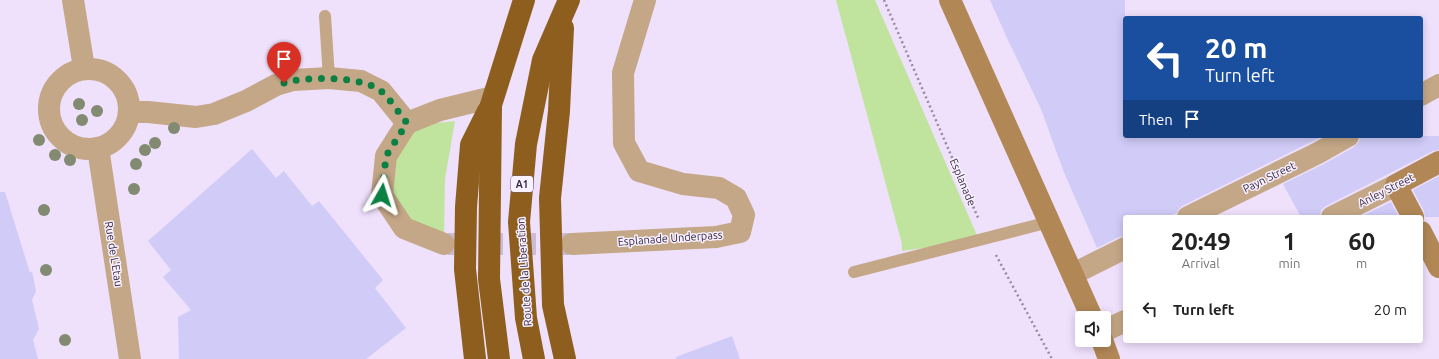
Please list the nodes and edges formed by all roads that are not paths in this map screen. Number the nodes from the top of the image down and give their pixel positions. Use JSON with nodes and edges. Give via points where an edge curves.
{"nodes":[{"id":1,"x":73,"y":0,"type":"edge"},
{"id":2,"x":524,"y":0,"type":"edge"},
{"id":3,"x":645,"y":0,"type":"edge"},
{"id":4,"x":950,"y":0,"type":"edge"},
{"id":5,"x":566,"y":7,"type":"edge"},
{"id":6,"x":325,"y":16,"type":"dead end"},
{"id":7,"x":84,"y":68,"type":"junction"},
{"id":8,"x":329,"y":78,"type":"junction"},
{"id":9,"x":1439,"y":85,"type":"edge"},
{"id":10,"x":1423,"y":94,"type":"edge"},
{"id":11,"x":492,"y":101,"type":"junction"},
{"id":12,"x":130,"y":112,"type":"junction"},
{"id":13,"x":407,"y":123,"type":"junction"},
{"id":14,"x":1344,"y":138,"type":"edge"},
{"id":15,"x":98,"y":148,"type":"junction"},
{"id":16,"x":1439,"y":162,"type":"edge"},
{"id":17,"x":1396,"y":185,"type":"junction"},
{"id":18,"x":1192,"y":215,"type":"edge"},
{"id":19,"x":1336,"y":215,"type":"edge"},
{"id":20,"x":1412,"y":215,"type":"edge"},
{"id":21,"x":1049,"y":222,"type":"junction"},
{"id":22,"x":1423,"y":236,"type":"edge"},
{"id":23,"x":444,"y":244,"type":"tunnel mouth"},
{"id":24,"x":572,"y":244,"type":"tunnel mouth"},
{"id":25,"x":1123,"y":249,"type":"edge"},
{"id":26,"x":1439,"y":267,"type":"edge"},
{"id":27,"x":854,"y":272,"type":"dead end"},
{"id":28,"x":1073,"y":274,"type":"junction"},
{"id":29,"x":1089,"y":311,"type":"edge"},
{"id":30,"x":1123,"y":322,"type":"edge"},
{"id":31,"x":1111,"y":328,"type":"edge"},
{"id":32,"x":1105,"y":347,"type":"edge"},
{"id":33,"x":130,"y":359,"type":"edge"},
{"id":34,"x":475,"y":359,"type":"edge"},
{"id":35,"x":499,"y":359,"type":"edge"},
{"id":36,"x":534,"y":359,"type":"edge"},
{"id":37,"x":565,"y":359,"type":"edge"},
{"id":38,"x":1109,"y":359,"type":"edge"}],
"edges":[{"from":1,"to":7,"type":"street"},
{"from":2,"to":11,"type":"highway"},
{"from":3,"to":24,"type":"street","name":"Esplanade Underpass","via":[[623,73],[624,143],[639,171],[683,184],[719,188],[736,198],[744,215],[740,232],[716,237]]},
{"from":4,"to":21,"type":"main road"},
{"from":5,"to":36,"type":"highway","name":"Route de la Liberation","number":"A1","via":[[544,60],[526,144],[519,222],[526,318]]},
{"from":5,"to":37,"type":"highway","number":"A1","via":[[550,198],[553,305]]},
{"from":6,"to":8,"type":"lane"},
{"from":7,"to":12,"type":"street","via":[[107,72],[117,79],[125,88]]},
{"from":7,"to":15,"type":"street","via":[[61,79],[53,90],[49,102],[49,115],[53,128],[72,145],[85,149]]},
{"from":8,"to":12,"type":"street","via":[[293,80],[276,85],[246,102],[196,118]]},
{"from":8,"to":13,"type":"street","via":[[360,81],[381,91]]},
{"from":9,"to":10,"type":"street"},
{"from":11,"to":13,"type":"street","via":[[440,110]]},
{"from":11,"to":34,"type":"highway","via":[[471,144],[466,207],[465,269]]},
{"from":11,"to":35,"type":"highway","via":[[489,279]]},
{"from":12,"to":15,"type":"street","via":[[127,125],[120,135],[110,144]]},
{"from":13,"to":23,"type":"street","via":[[386,156],[382,195],[404,228]]},
{"from":14,"to":18,"type":"street","name":"Payn Street"},
{"from":15,"to":33,"type":"street","name":"Rue de L'Etau"},
{"from":16,"to":17,"type":"main road","name":"Anley Street"},
{"from":17,"to":19,"type":"street","name":"Anley Street"},
{"from":17,"to":20,"type":"main road"},
{"from":21,"to":27,"type":"lane"},
{"from":21,"to":28,"type":"main road"},
{"from":22,"to":26,"type":"main road"},
{"from":25,"to":28,"type":"street"},
{"from":28,"to":29,"type":"main road"},
{"from":30,"to":31,"type":"street"},
{"from":32,"to":38,"type":"main road"}]}
